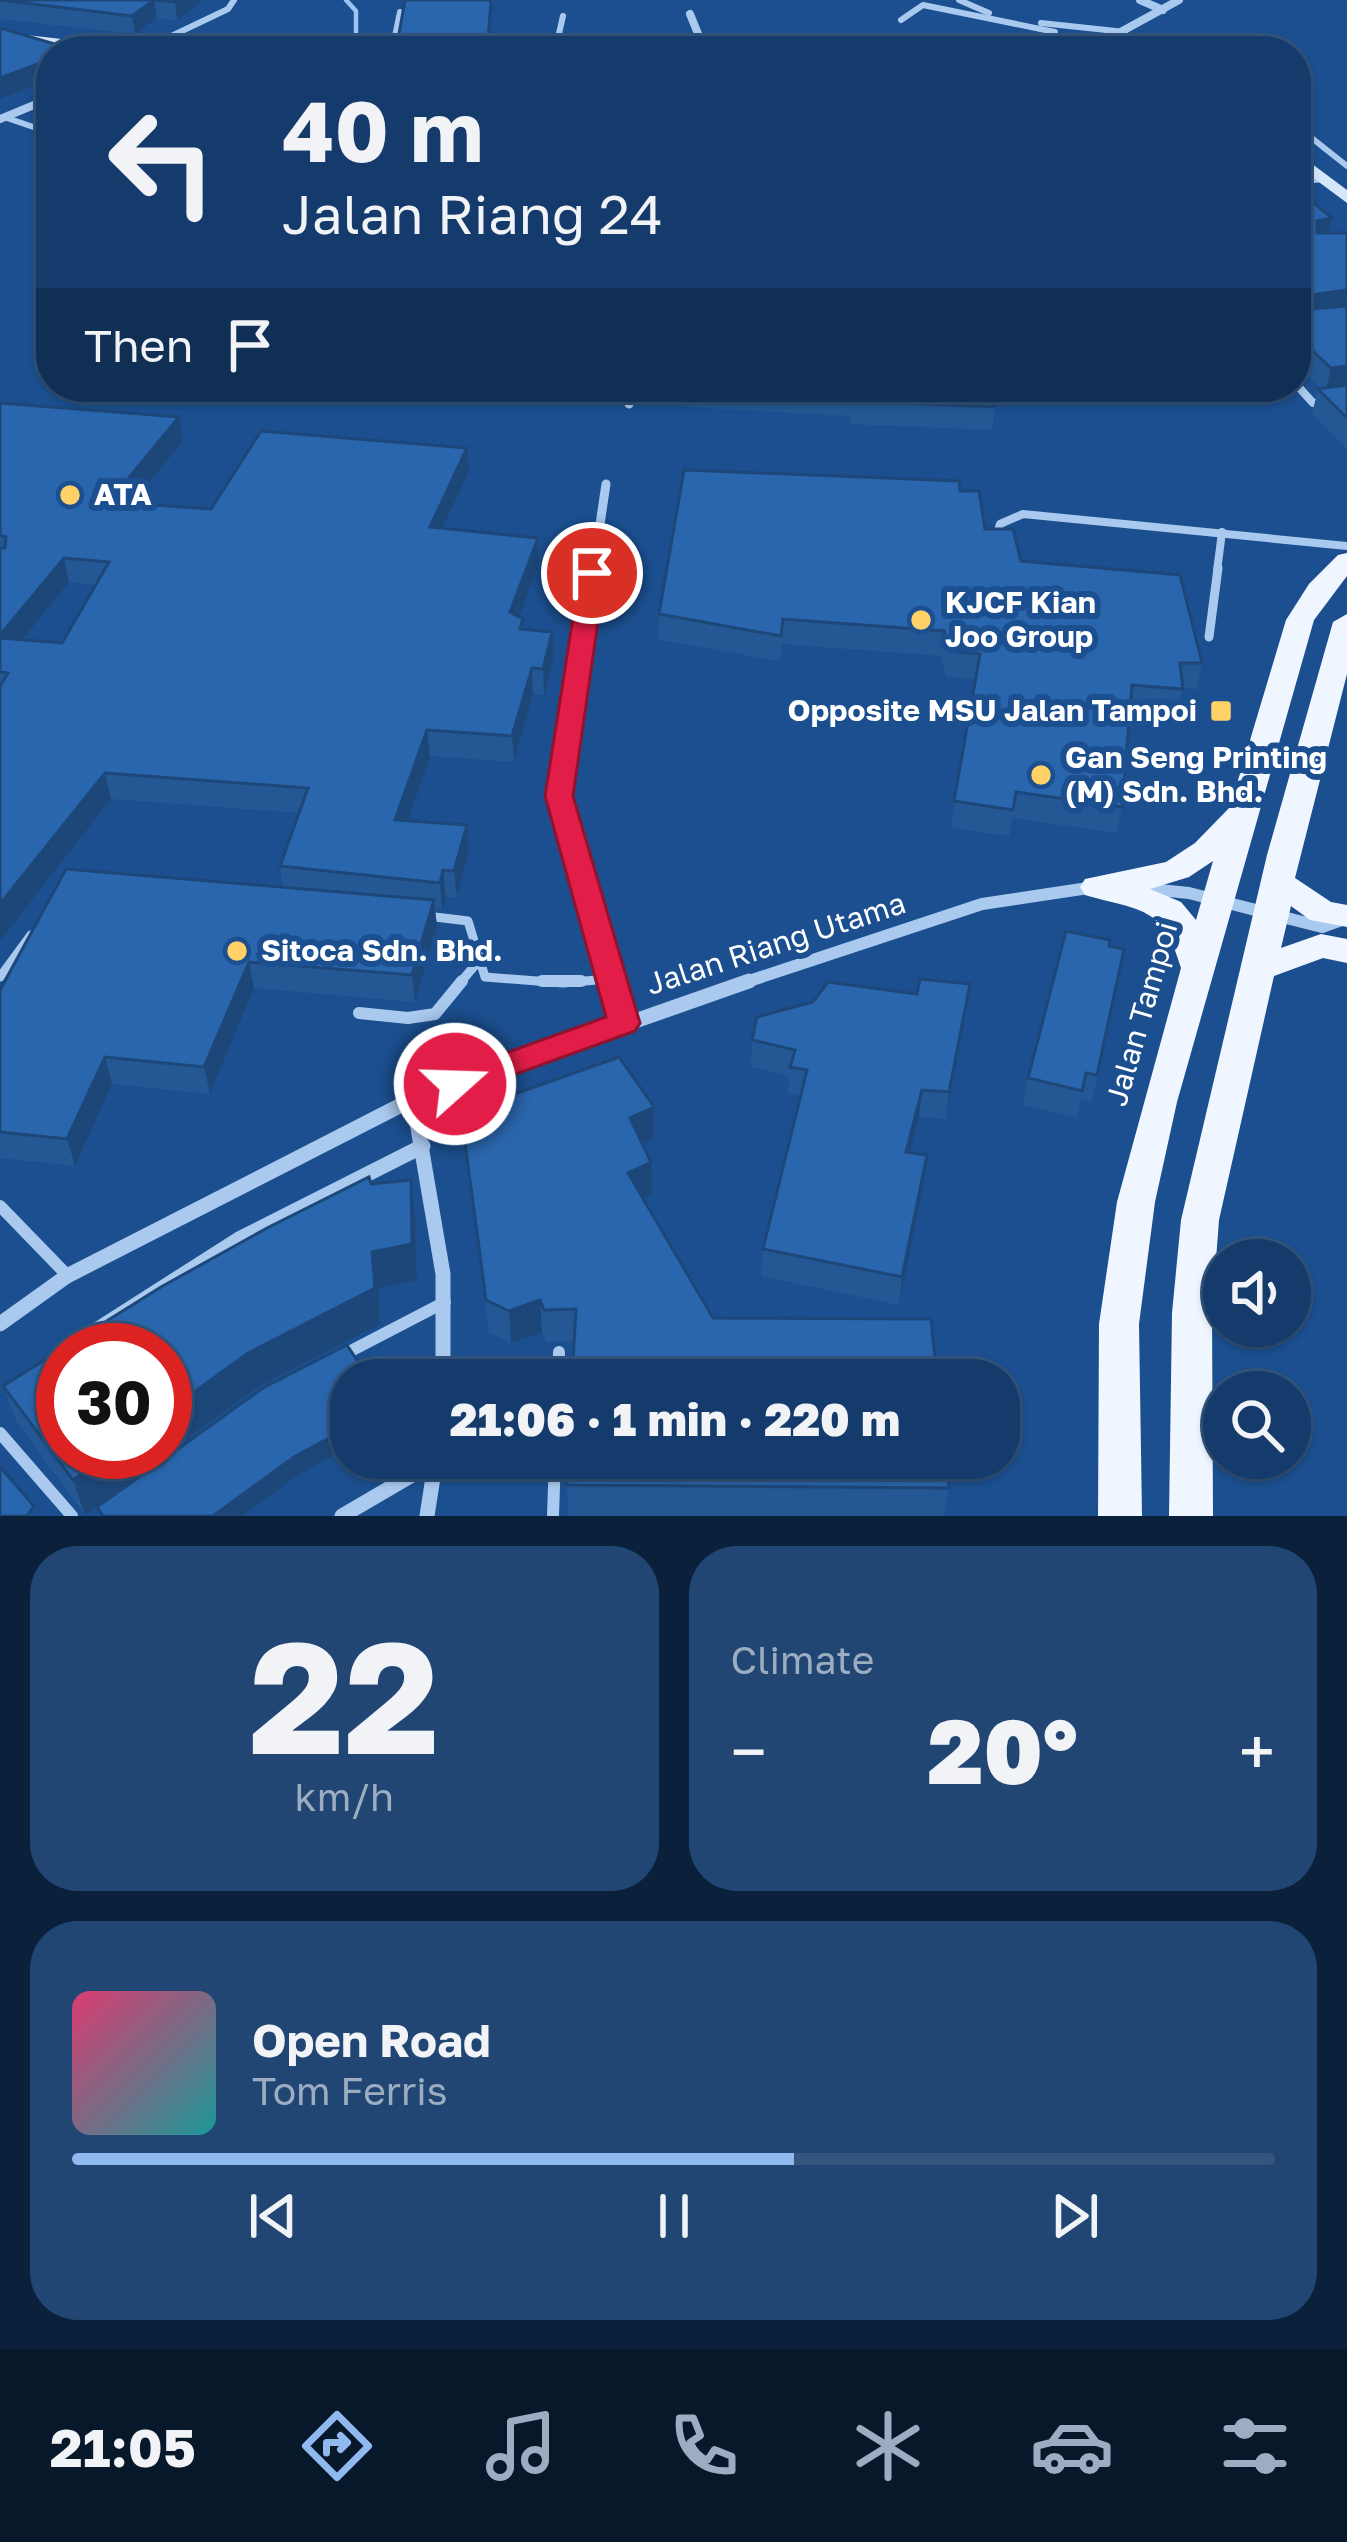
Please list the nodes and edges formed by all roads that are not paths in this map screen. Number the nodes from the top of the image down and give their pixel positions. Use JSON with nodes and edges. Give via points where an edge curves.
{"nodes":[{"id":1,"x":234,"y":0,"type":"edge"},
{"id":2,"x":959,"y":0,"type":"edge"},
{"id":3,"x":1140,"y":0,"type":"edge"},
{"id":4,"x":1179,"y":0,"type":"edge"},
{"id":5,"x":1163,"y":10,"type":"junction"},
{"id":6,"x":400,"y":12,"type":"edge"},
{"id":7,"x":690,"y":14,"type":"dead end"},
{"id":8,"x":562,"y":16,"type":"dead end"},
{"id":9,"x":901,"y":20,"type":"dead end"},
{"id":10,"x":1125,"y":32,"type":"junction"},
{"id":11,"x":0,"y":36,"type":"edge"},
{"id":12,"x":168,"y":36,"type":"edge"},
{"id":13,"x":395,"y":36,"type":"edge"},
{"id":14,"x":558,"y":36,"type":"edge"},
{"id":15,"x":699,"y":36,"type":"edge"},
{"id":16,"x":1050,"y":36,"type":"edge"},
{"id":17,"x":1117,"y":36,"type":"edge"},
{"id":18,"x":36,"y":40,"type":"edge"},
{"id":19,"x":36,"y":104,"type":"edge"},
{"id":20,"x":2,"y":118,"type":"edge"},
{"id":21,"x":36,"y":128,"type":"edge"},
{"id":22,"x":1311,"y":138,"type":"edge"},
{"id":23,"x":1347,"y":166,"type":"edge"},
{"id":24,"x":1333,"y":182,"type":"edge"},
{"id":25,"x":1347,"y":198,"type":"edge"},
{"id":26,"x":1347,"y":398,"type":"edge"},
{"id":27,"x":1311,"y":401,"type":"edge"},
{"id":28,"x":606,"y":484,"type":"dead end"},
{"id":29,"x":1222,"y":532,"type":"junction"},
{"id":30,"x":994,"y":542,"type":"edge"},
{"id":31,"x":1347,"y":546,"type":"edge"},
{"id":32,"x":1347,"y":561,"type":"edge"},
{"id":33,"x":1347,"y":622,"type":"edge"},
{"id":34,"x":1209,"y":637,"type":"dead end"},
{"id":35,"x":1241,"y":812,"type":"junction"},
{"id":36,"x":1096,"y":887,"type":"junction"},
{"id":37,"x":1276,"y":898,"type":"junction"},
{"id":38,"x":1220,"y":901,"type":"junction"},
{"id":39,"x":421,"y":916,"type":"edge"},
{"id":40,"x":1347,"y":917,"type":"edge"},
{"id":41,"x":31,"y":935,"type":"edge"},
{"id":42,"x":1347,"y":950,"type":"edge"},
{"id":43,"x":477,"y":963,"type":"junction"},
{"id":44,"x":1198,"y":968,"type":"junction"},
{"id":45,"x":1260,"y":968,"type":"junction"},
{"id":46,"x":0,"y":977,"type":"edge"},
{"id":47,"x":608,"y":979,"type":"junction"},
{"id":48,"x":359,"y":1013,"type":"dead end"},
{"id":49,"x":624,"y":1023,"type":"junction"},
{"id":50,"x":413,"y":1099,"type":"junction"},
{"id":51,"x":423,"y":1146,"type":"junction"},
{"id":52,"x":0,"y":1206,"type":"edge"},
{"id":53,"x":67,"y":1276,"type":"junction"},
{"id":54,"x":446,"y":1302,"type":"junction"},
{"id":55,"x":102,"y":1323,"type":"edge"},
{"id":56,"x":0,"y":1324,"type":"edge"},
{"id":57,"x":559,"y":1352,"type":"dead end"},
{"id":58,"x":444,"y":1359,"type":"edge"},
{"id":59,"x":559,"y":1359,"type":"edge"},
{"id":60,"x":323,"y":1365,"type":"edge"},
{"id":61,"x":0,"y":1433,"type":"edge"},
{"id":62,"x":403,"y":1479,"type":"edge"},
{"id":63,"x":433,"y":1479,"type":"edge"},
{"id":64,"x":554,"y":1479,"type":"edge"},
{"id":65,"x":72,"y":1516,"type":"edge"},
{"id":66,"x":342,"y":1516,"type":"edge"},
{"id":67,"x":428,"y":1516,"type":"edge"},
{"id":68,"x":553,"y":1516,"type":"edge"},
{"id":69,"x":1120,"y":1516,"type":"edge"},
{"id":70,"x":1191,"y":1516,"type":"edge"}],
"edges":[{"from":1,"to":12,"type":"lane"},
{"from":2,"to":10,"type":"lane","via":[[1046,24]]},
{"from":3,"to":5,"type":"street"},
{"from":4,"to":5,"type":"street"},
{"from":5,"to":10,"type":"street"},
{"from":6,"to":13,"type":"lane"},
{"from":7,"to":15,"type":"street"},
{"from":8,"to":14,"type":"lane"},
{"from":9,"to":16,"type":"lane","via":[[923,5],[1055,32]]},
{"from":10,"to":17,"type":"street"},
{"from":11,"to":18,"type":"street"},
{"from":19,"to":20,"type":"street"},
{"from":20,"to":21,"type":"lane"},
{"from":22,"to":23,"type":"lane"},
{"from":24,"to":25,"type":"street"},
{"from":26,"to":27,"type":"lane"},
{"from":28,"to":47,"type":"street","via":[[559,796]]},
{"from":29,"to":30,"type":"lane","via":[[1023,514],[1000,524]]},
{"from":29,"to":31,"type":"lane"},
{"from":29,"to":34,"type":"lane"},
{"from":32,"to":35,"type":"main road","name":"Jalan Tampoi","via":[[1300,620]]},
{"from":33,"to":37,"type":"main road"},
{"from":35,"to":36,"type":"main road","via":[[1197,862]]},
{"from":35,"to":38,"type":"main road","name":"Jalan Tampoi"},
{"from":36,"to":38,"type":"street","name":"Jalan Riang Utama"},
{"from":36,"to":44,"type":"main road","via":[[1169,909],[1188,927]]},
{"from":36,"to":49,"type":"street","name":"Jalan Riang Utama","via":[[982,904]]},
{"from":37,"to":38,"type":"street","name":"Jalan Riang Utama"},
{"from":37,"to":40,"type":"main road"},
{"from":37,"to":45,"type":"main road"},
{"from":38,"to":44,"type":"main road","name":"Jalan Tampoi"},
{"from":39,"to":43,"type":"lane","via":[[468,921]]},
{"from":41,"to":46,"type":"lane"},
{"from":42,"to":45,"type":"main road","via":[[1321,946]]},
{"from":43,"to":47,"type":"lane","via":[[484,977],[507,982]]},
{"from":43,"to":48,"type":"lane","via":[[435,1014]]},
{"from":44,"to":69,"type":"main road","name":"Jalan Tampoi","via":[[1136,1202],[1119,1324]]},
{"from":45,"to":70,"type":"main road","via":[[1200,1220]]},
{"from":47,"to":49,"type":"street"},
{"from":49,"to":50,"type":"street","name":"Jalan Riang Utama"},
{"from":50,"to":51,"type":"street"},
{"from":50,"to":53,"type":"street","name":"Jalan Riang Utama"},
{"from":51,"to":54,"type":"street","via":[[442,1230]]},
{"from":51,"to":55,"type":"street","via":[[328,1190]]},
{"from":52,"to":53,"type":"lane"},
{"from":53,"to":56,"type":"street","name":"Jalan Riang Utama"},
{"from":54,"to":58,"type":"street"},
{"from":54,"to":60,"type":"lane"},
{"from":57,"to":59,"type":"lane"},
{"from":61,"to":65,"type":"lane"},
{"from":62,"to":66,"type":"street"},
{"from":63,"to":67,"type":"street"},
{"from":64,"to":68,"type":"lane"}]}
